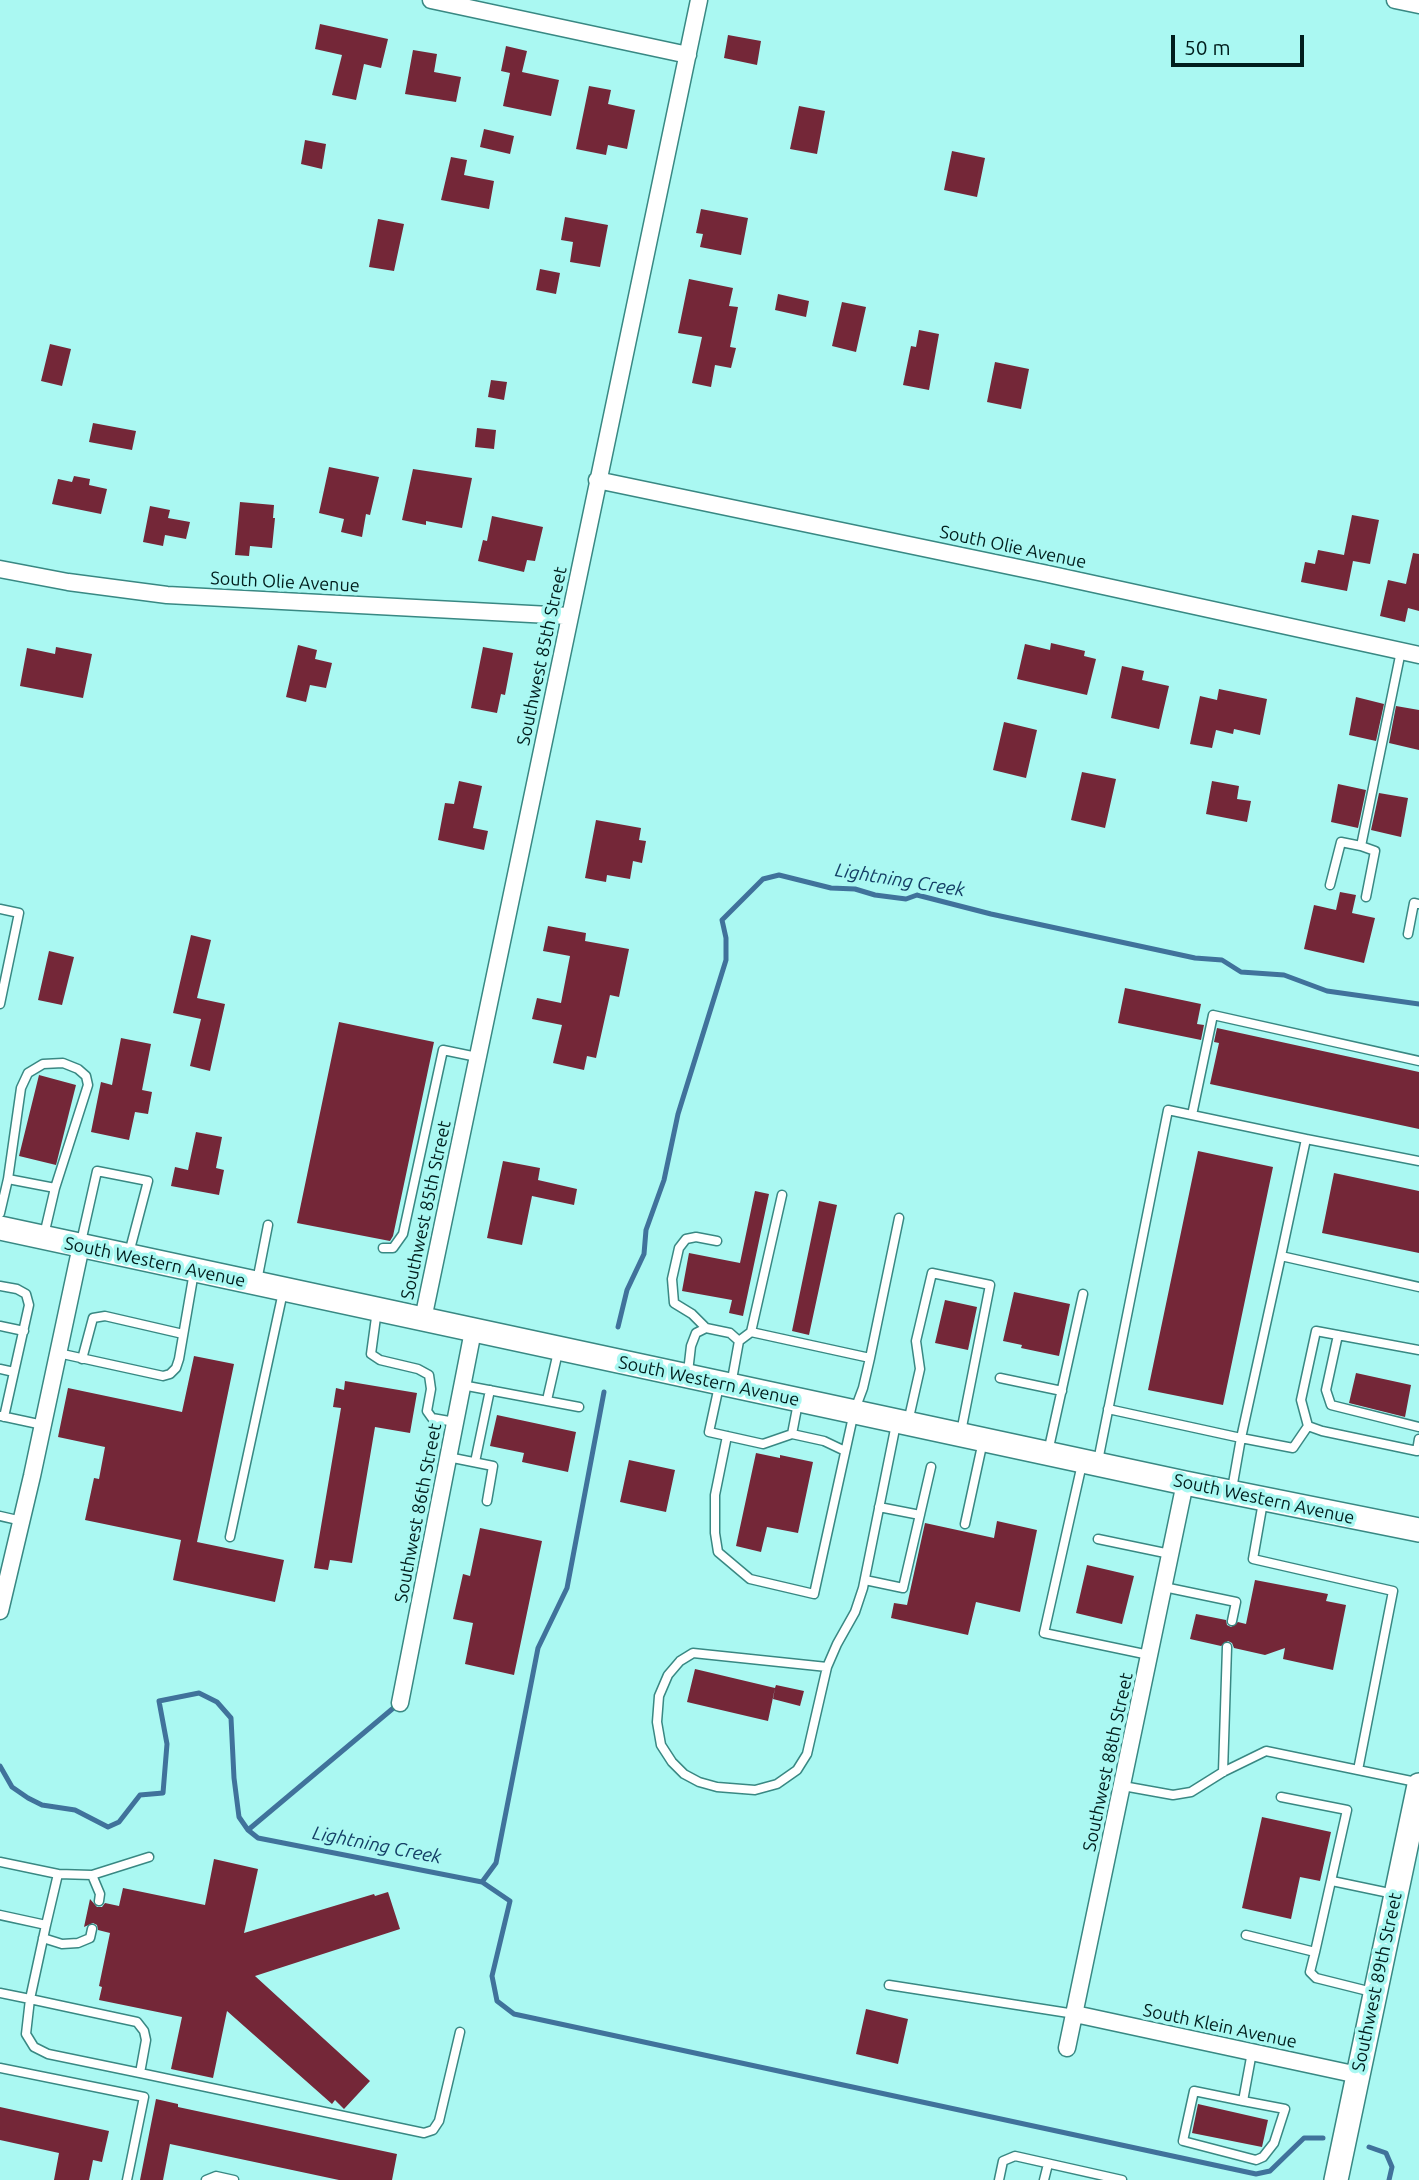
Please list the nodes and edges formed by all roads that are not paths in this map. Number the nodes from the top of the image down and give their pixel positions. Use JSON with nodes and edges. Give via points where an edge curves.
{"nodes":[{"id":1,"x":431,"y":0,"type":"edge"},
{"id":2,"x":699,"y":0,"type":"edge"},
{"id":3,"x":1395,"y":0,"type":"edge"},
{"id":4,"x":1419,"y":5,"type":"edge"},
{"id":5,"x":688,"y":55,"type":"junction"},
{"id":6,"x":597,"y":480,"type":"junction"},
{"id":7,"x":0,"y":569,"type":"edge"},
{"id":8,"x":569,"y":616,"type":"junction"},
{"id":9,"x":1401,"y":651,"type":"junction"},
{"id":10,"x":1419,"y":655,"type":"edge"},
{"id":11,"x":1361,"y":846,"type":"junction"},
{"id":12,"x":1330,"y":885,"type":"dead end"},
{"id":13,"x":1366,"y":897,"type":"dead end"},
{"id":14,"x":1419,"y":904,"type":"edge"},
{"id":15,"x":0,"y":909,"type":"edge"},
{"id":16,"x":1408,"y":934,"type":"dead end"},
{"id":17,"x":0,"y":1004,"type":"edge"},
{"id":18,"x":477,"y":1057,"type":"junction"},
{"id":19,"x":1419,"y":1061,"type":"edge"},
{"id":20,"x":1192,"y":1115,"type":"junction"},
{"id":21,"x":1306,"y":1139,"type":"junction"},
{"id":22,"x":1419,"y":1161,"type":"edge"},
{"id":23,"x":8,"y":1179,"type":"junction"},
{"id":24,"x":55,"y":1188,"type":"junction"},
{"id":25,"x":782,"y":1195,"type":"dead end"},
{"id":26,"x":0,"y":1213,"type":"edge"},
{"id":27,"x":899,"y":1218,"type":"dead end"},
{"id":28,"x":268,"y":1225,"type":"dead end"},
{"id":29,"x":0,"y":1228,"type":"edge"},
{"id":30,"x":44,"y":1238,"type":"junction"},
{"id":31,"x":717,"y":1241,"type":"dead end"},
{"id":32,"x":80,"y":1246,"type":"junction"},
{"id":33,"x":383,"y":1248,"type":"dead end"},
{"id":34,"x":128,"y":1256,"type":"junction"},
{"id":35,"x":1281,"y":1256,"type":"junction"},
{"id":36,"x":194,"y":1270,"type":"junction"},
{"id":37,"x":257,"y":1283,"type":"junction"},
{"id":38,"x":0,"y":1286,"type":"edge"},
{"id":39,"x":1419,"y":1287,"type":"edge"},
{"id":40,"x":283,"y":1289,"type":"junction"},
{"id":41,"x":1083,"y":1294,"type":"dead end"},
{"id":42,"x":377,"y":1309,"type":"junction"},
{"id":43,"x":423,"y":1319,"type":"junction"},
{"id":44,"x":0,"y":1326,"type":"edge"},
{"id":45,"x":706,"y":1328,"type":"junction"},
{"id":46,"x":24,"y":1331,"type":"junction"},
{"id":47,"x":473,"y":1331,"type":"junction"},
{"id":48,"x":751,"y":1332,"type":"junction"},
{"id":49,"x":183,"y":1334,"type":"junction"},
{"id":50,"x":1338,"y":1335,"type":"junction"},
{"id":51,"x":739,"y":1340,"type":"junction"},
{"id":52,"x":558,"y":1349,"type":"junction"},
{"id":53,"x":1419,"y":1350,"type":"edge"},
{"id":54,"x":58,"y":1353,"type":"junction"},
{"id":55,"x":870,"y":1357,"type":"junction"},
{"id":56,"x":82,"y":1359,"type":"junction"},
{"id":57,"x":0,"y":1369,"type":"edge"},
{"id":58,"x":15,"y":1372,"type":"junction"},
{"id":59,"x":688,"y":1377,"type":"junction"},
{"id":60,"x":1000,"y":1378,"type":"dead end"},
{"id":61,"x":462,"y":1385,"type":"junction"},
{"id":62,"x":725,"y":1385,"type":"junction"},
{"id":63,"x":490,"y":1390,"type":"junction"},
{"id":64,"x":1062,"y":1391,"type":"junction"},
{"id":65,"x":547,"y":1400,"type":"junction"},
{"id":66,"x":799,"y":1400,"type":"junction"},
{"id":67,"x":579,"y":1407,"type":"dead end"},
{"id":68,"x":1108,"y":1409,"type":"junction"},
{"id":69,"x":854,"y":1412,"type":"junction"},
{"id":70,"x":2,"y":1416,"type":"edge"},
{"id":71,"x":455,"y":1422,"type":"junction"},
{"id":72,"x":902,"y":1422,"type":"junction"},
{"id":73,"x":43,"y":1425,"type":"junction"},
{"id":74,"x":1308,"y":1426,"type":"junction"},
{"id":75,"x":1419,"y":1427,"type":"edge"},
{"id":76,"x":792,"y":1434,"type":"junction"},
{"id":77,"x":960,"y":1435,"type":"junction"},
{"id":78,"x":727,"y":1436,"type":"junction"},
{"id":79,"x":1241,"y":1438,"type":"junction"},
{"id":80,"x":1419,"y":1439,"type":"edge"},
{"id":81,"x":983,"y":1440,"type":"junction"},
{"id":82,"x":845,"y":1451,"type":"junction"},
{"id":83,"x":1048,"y":1454,"type":"junction"},
{"id":84,"x":448,"y":1457,"type":"junction"},
{"id":85,"x":475,"y":1462,"type":"junction"},
{"id":86,"x":1090,"y":1462,"type":"junction"},
{"id":87,"x":931,"y":1467,"type":"dead end"},
{"id":88,"x":1185,"y":1483,"type":"junction"},
{"id":89,"x":1232,"y":1492,"type":"junction"},
{"id":90,"x":1264,"y":1499,"type":"junction"},
{"id":91,"x":486,"y":1501,"type":"dead end"},
{"id":92,"x":879,"y":1507,"type":"junction"},
{"id":93,"x":920,"y":1515,"type":"junction"},
{"id":94,"x":0,"y":1516,"type":"edge"},
{"id":95,"x":22,"y":1521,"type":"junction"},
{"id":96,"x":965,"y":1524,"type":"dead end"},
{"id":97,"x":1419,"y":1530,"type":"edge"},
{"id":98,"x":230,"y":1537,"type":"dead end"},
{"id":99,"x":1098,"y":1539,"type":"dead end"},
{"id":100,"x":1171,"y":1554,"type":"junction"},
{"id":101,"x":865,"y":1580,"type":"junction"},
{"id":102,"x":1164,"y":1587,"type":"junction"},
{"id":103,"x":0,"y":1611,"type":"edge"},
{"id":104,"x":1232,"y":1621,"type":"dead end"},
{"id":105,"x":1227,"y":1647,"type":"dead end"},
{"id":106,"x":1150,"y":1655,"type":"junction"},
{"id":107,"x":827,"y":1667,"type":"junction"},
{"id":108,"x":400,"y":1703,"type":"dead end"},
{"id":109,"x":1358,"y":1770,"type":"junction"},
{"id":110,"x":1223,"y":1772,"type":"junction"},
{"id":111,"x":1419,"y":1784,"type":"edge"},
{"id":112,"x":1122,"y":1786,"type":"junction"},
{"id":113,"x":1281,"y":1797,"type":"dead end"},
{"id":114,"x":1413,"y":1842,"type":"edge"},
{"id":115,"x":149,"y":1857,"type":"dead end"},
{"id":116,"x":0,"y":1862,"type":"edge"},
{"id":117,"x":58,"y":1874,"type":"junction"},
{"id":118,"x":92,"y":1875,"type":"junction"},
{"id":119,"x":1332,"y":1881,"type":"junction"},
{"id":120,"x":1395,"y":1894,"type":"junction"},
{"id":121,"x":99,"y":1901,"type":"dead end"},
{"id":122,"x":0,"y":1915,"type":"edge"},
{"id":123,"x":46,"y":1925,"type":"junction"},
{"id":124,"x":92,"y":1929,"type":"dead end"},
{"id":125,"x":1246,"y":1935,"type":"dead end"},
{"id":126,"x":43,"y":1938,"type":"junction"},
{"id":127,"x":1315,"y":1952,"type":"junction"},
{"id":128,"x":889,"y":1985,"type":"dead end"},
{"id":129,"x":0,"y":1993,"type":"edge"},
{"id":130,"x":1375,"y":1993,"type":"junction"},
{"id":131,"x":30,"y":1999,"type":"junction"},
{"id":132,"x":1075,"y":2014,"type":"junction"},
{"id":133,"x":460,"y":2032,"type":"dead end"},
{"id":134,"x":1067,"y":2048,"type":"dead end"},
{"id":135,"x":1252,"y":2052,"type":"junction"},
{"id":136,"x":0,"y":2068,"type":"edge"},
{"id":137,"x":140,"y":2073,"type":"junction"},
{"id":138,"x":1358,"y":2075,"type":"junction"},
{"id":139,"x":1243,"y":2101,"type":"junction"},
{"id":140,"x":1048,"y":2164,"type":"junction"},
{"id":141,"x":127,"y":2180,"type":"edge"},
{"id":142,"x":206,"y":2180,"type":"edge"},
{"id":143,"x":234,"y":2180,"type":"edge"},
{"id":144,"x":999,"y":2180,"type":"edge"},
{"id":145,"x":1044,"y":2180,"type":"edge"},
{"id":146,"x":1122,"y":2180,"type":"edge"},
{"id":147,"x":1336,"y":2180,"type":"edge"}],
"edges":[{"from":1,"to":5,"type":"street"},
{"from":2,"to":5,"type":"street","name":"Southwest 85th Street"},
{"from":3,"to":4,"type":"street"},
{"from":5,"to":6,"type":"street","name":"Southwest 85th Street"},
{"from":6,"to":8,"type":"street","name":"Southwest 85th Street"},
{"from":6,"to":9,"type":"street","name":"South Olie Avenue"},
{"from":7,"to":8,"type":"street","name":"South Olie Avenue","via":[[167,595]]},
{"from":8,"to":18,"type":"street","name":"Southwest 85th Street"},
{"from":9,"to":10,"type":"street","name":"South Olie Avenue"},
{"from":9,"to":11,"type":"lane"},
{"from":11,"to":12,"type":"lane","via":[[1341,842]]},
{"from":11,"to":13,"type":"lane","via":[[1375,851]]},
{"from":14,"to":16,"type":"lane","via":[[1414,903]]},
{"from":15,"to":17,"type":"lane","via":[[19,913]]},
{"from":18,"to":33,"type":"lane","via":[[443,1050],[403,1234],[393,1248]]},
{"from":18,"to":43,"type":"street","name":"Southwest 85th Street"},
{"from":19,"to":20,"type":"lane","via":[[1213,1015]]},
{"from":20,"to":21,"type":"lane"},
{"from":20,"to":68,"type":"lane","via":[[1168,1110]]},
{"from":21,"to":22,"type":"lane"},
{"from":21,"to":35,"type":"lane"},
{"from":23,"to":24,"type":"lane"},
{"from":23,"to":24,"type":"lane","via":[[21,1088],[28,1073],[43,1063],[63,1063],[86,1076],[88,1085]]},
{"from":23,"to":26,"type":"lane"},
{"from":24,"to":30,"type":"lane"},
{"from":25,"to":48,"type":"lane"},
{"from":27,"to":55,"type":"lane"},
{"from":28,"to":37,"type":"lane"},
{"from":29,"to":30,"type":"main road","name":"South Western Avenue"},
{"from":30,"to":32,"type":"main road","name":"South Western Avenue"},
{"from":31,"to":45,"type":"lane","via":[[686,1239],[679,1248],[672,1279],[674,1303]]},
{"from":32,"to":34,"type":"main road","name":"South Western Avenue"},
{"from":32,"to":34,"type":"lane","via":[[97,1171],[148,1181]]},
{"from":32,"to":54,"type":"street"},
{"from":34,"to":36,"type":"main road","name":"South Western Avenue"},
{"from":35,"to":39,"type":"lane"},
{"from":35,"to":79,"type":"lane"},
{"from":36,"to":37,"type":"main road","name":"South Western Avenue"},
{"from":36,"to":49,"type":"lane"},
{"from":37,"to":40,"type":"main road","name":"South Western Avenue"},
{"from":38,"to":46,"type":"lane","via":[[26,1294],[29,1305]]},
{"from":40,"to":42,"type":"main road","name":"South Western Avenue"},
{"from":40,"to":98,"type":"lane"},
{"from":41,"to":64,"type":"lane"},
{"from":42,"to":43,"type":"main road","name":"South Western Avenue"},
{"from":42,"to":71,"type":"lane","via":[[371,1354],[429,1375],[427,1411],[432,1418]]},
{"from":43,"to":47,"type":"main road","name":"South Western Avenue"},
{"from":44,"to":46,"type":"lane"},
{"from":45,"to":51,"type":"lane","via":[[730,1333]]},
{"from":45,"to":59,"type":"lane","via":[[696,1333],[691,1346]]},
{"from":46,"to":58,"type":"lane"},
{"from":47,"to":52,"type":"main road","name":"South Western Avenue"},
{"from":47,"to":61,"type":"street","name":"Southwest 86th Street"},
{"from":48,"to":51,"type":"lane"},
{"from":48,"to":55,"type":"lane"},
{"from":49,"to":56,"type":"lane","via":[[176,1368],[163,1376]]},
{"from":49,"to":56,"type":"lane","via":[[105,1316],[93,1318]]},
{"from":50,"to":53,"type":"lane"},
{"from":50,"to":74,"type":"lane","via":[[1316,1331],[1301,1400]]},
{"from":50,"to":75,"type":"lane","via":[[1326,1390],[1331,1405]]},
{"from":51,"to":62,"type":"lane"},
{"from":52,"to":59,"type":"main road","name":"South Western Avenue"},
{"from":52,"to":65,"type":"lane"},
{"from":54,"to":56,"type":"lane"},
{"from":54,"to":73,"type":"street"},
{"from":55,"to":69,"type":"lane"},
{"from":57,"to":58,"type":"lane"},
{"from":58,"to":70,"type":"lane"},
{"from":59,"to":62,"type":"main road","name":"South Western Avenue"},
{"from":60,"to":64,"type":"lane"},
{"from":61,"to":63,"type":"lane"},
{"from":61,"to":71,"type":"street","name":"Southwest 86th Street"},
{"from":62,"to":66,"type":"main road","name":"South Western Avenue"},
{"from":62,"to":78,"type":"lane","via":[[709,1432]]},
{"from":63,"to":65,"type":"lane"},
{"from":63,"to":85,"type":"lane"},
{"from":64,"to":83,"type":"lane"},
{"from":65,"to":67,"type":"lane"},
{"from":66,"to":69,"type":"main road","name":"South Western Avenue"},
{"from":66,"to":76,"type":"lane"},
{"from":68,"to":79,"type":"lane"},
{"from":68,"to":86,"type":"lane"},
{"from":69,"to":72,"type":"main road","name":"South Western Avenue"},
{"from":69,"to":82,"type":"lane"},
{"from":70,"to":73,"type":"lane"},
{"from":71,"to":84,"type":"street","name":"Southwest 86th Street"},
{"from":72,"to":77,"type":"main road","name":"South Western Avenue"},
{"from":72,"to":77,"type":"lane","via":[[920,1369],[916,1341],[932,1273],[990,1285]]},
{"from":72,"to":92,"type":"lane"},
{"from":73,"to":95,"type":"street"},
{"from":74,"to":79,"type":"lane","via":[[1293,1448]]},
{"from":74,"to":80,"type":"lane","via":[[1417,1451]]},
{"from":76,"to":78,"type":"lane","via":[[763,1444]]},
{"from":76,"to":82,"type":"lane"},
{"from":77,"to":81,"type":"main road","name":"South Western Avenue"},
{"from":78,"to":82,"type":"lane","via":[[715,1495],[718,1552],[750,1579],[814,1594]]},
{"from":79,"to":89,"type":"lane"},
{"from":81,"to":83,"type":"main road","name":"South Western Avenue"},
{"from":81,"to":96,"type":"lane"},
{"from":83,"to":86,"type":"main road","name":"South Western Avenue"},
{"from":84,"to":85,"type":"lane"},
{"from":84,"to":108,"type":"street","name":"Southwest 86th Street"},
{"from":85,"to":91,"type":"lane","via":[[493,1466]]},
{"from":86,"to":88,"type":"main road","name":"South Western Avenue"},
{"from":86,"to":106,"type":"lane","via":[[1044,1633]]},
{"from":87,"to":93,"type":"lane"},
{"from":88,"to":89,"type":"main road","name":"South Western Avenue"},
{"from":88,"to":100,"type":"street","name":"Southwest 88th Street"},
{"from":89,"to":90,"type":"main road","name":"South Western Avenue"},
{"from":90,"to":97,"type":"main road","name":"South Western Avenue"},
{"from":90,"to":109,"type":"lane","via":[[1253,1559],[1393,1591]]},
{"from":92,"to":93,"type":"lane"},
{"from":92,"to":101,"type":"lane"},
{"from":93,"to":101,"type":"lane","via":[[903,1588]]},
{"from":94,"to":95,"type":"lane"},
{"from":95,"to":103,"type":"street"},
{"from":99,"to":100,"type":"lane"},
{"from":100,"to":102,"type":"street","name":"Southwest 88th Street"},
{"from":101,"to":107,"type":"lane","via":[[855,1612]]},
{"from":102,"to":104,"type":"lane","via":[[1236,1602]]},
{"from":102,"to":106,"type":"street","name":"Southwest 88th Street"},
{"from":105,"to":110,"type":"lane"},
{"from":106,"to":112,"type":"street","name":"Southwest 88th Street"},
{"from":107,"to":107,"type":"lane","via":[[807,1754],[797,1770],[777,1784],[736,1790],[699,1782],[684,1774],[661,1745],[659,1696],[674,1668],[693,1653]]},
{"from":109,"to":110,"type":"lane","via":[[1266,1751]]},
{"from":109,"to":111,"type":"lane"},
{"from":110,"to":112,"type":"lane","via":[[1191,1792],[1173,1795]]},
{"from":111,"to":114,"type":"main road","name":"Southwest 89th Street"},
{"from":112,"to":132,"type":"street","name":"Southwest 88th Street"},
{"from":113,"to":119,"type":"lane","via":[[1347,1810]]},
{"from":114,"to":120,"type":"main road","name":"Southwest 89th Street"},
{"from":115,"to":118,"type":"lane"},
{"from":116,"to":117,"type":"lane"},
{"from":117,"to":118,"type":"lane"},
{"from":117,"to":123,"type":"lane"},
{"from":118,"to":121,"type":"lane"},
{"from":119,"to":120,"type":"lane"},
{"from":119,"to":127,"type":"lane"},
{"from":120,"to":130,"type":"main road","name":"Southwest 89th Street"},
{"from":122,"to":123,"type":"lane"},
{"from":123,"to":126,"type":"lane"},
{"from":124,"to":126,"type":"lane","via":[[90,1938],[78,1943]]},
{"from":125,"to":127,"type":"lane"},
{"from":126,"to":131,"type":"lane"},
{"from":127,"to":130,"type":"lane","via":[[1310,1972],[1316,1978]]},
{"from":128,"to":132,"type":"lane"},
{"from":129,"to":131,"type":"lane"},
{"from":130,"to":138,"type":"main road","name":"Southwest 89th Street"},
{"from":131,"to":137,"type":"lane","via":[[26,2034],[34,2047]]},
{"from":131,"to":137,"type":"lane","via":[[136,2022],[146,2040]]},
{"from":132,"to":134,"type":"street","name":"Southwest 88th Street"},
{"from":132,"to":135,"type":"street","name":"South Klein Avenue"},
{"from":133,"to":137,"type":"lane","via":[[439,2121],[424,2133]]},
{"from":135,"to":138,"type":"street","name":"South Klein Avenue"},
{"from":135,"to":139,"type":"lane"},
{"from":136,"to":141,"type":"lane","via":[[144,2097]]},
{"from":138,"to":147,"type":"main road","name":"Southwest 89th Street"},
{"from":139,"to":139,"type":"lane","via":[[1284,2109],[1274,2143],[1263,2157],[1256,2160],[1182,2141],[1194,2091]]},
{"from":140,"to":144,"type":"lane","via":[[1015,2156],[1003,2161]]},
{"from":140,"to":145,"type":"lane"},
{"from":140,"to":146,"type":"lane"},
{"from":142,"to":143,"type":"lane","via":[[216,2176]]}]}
